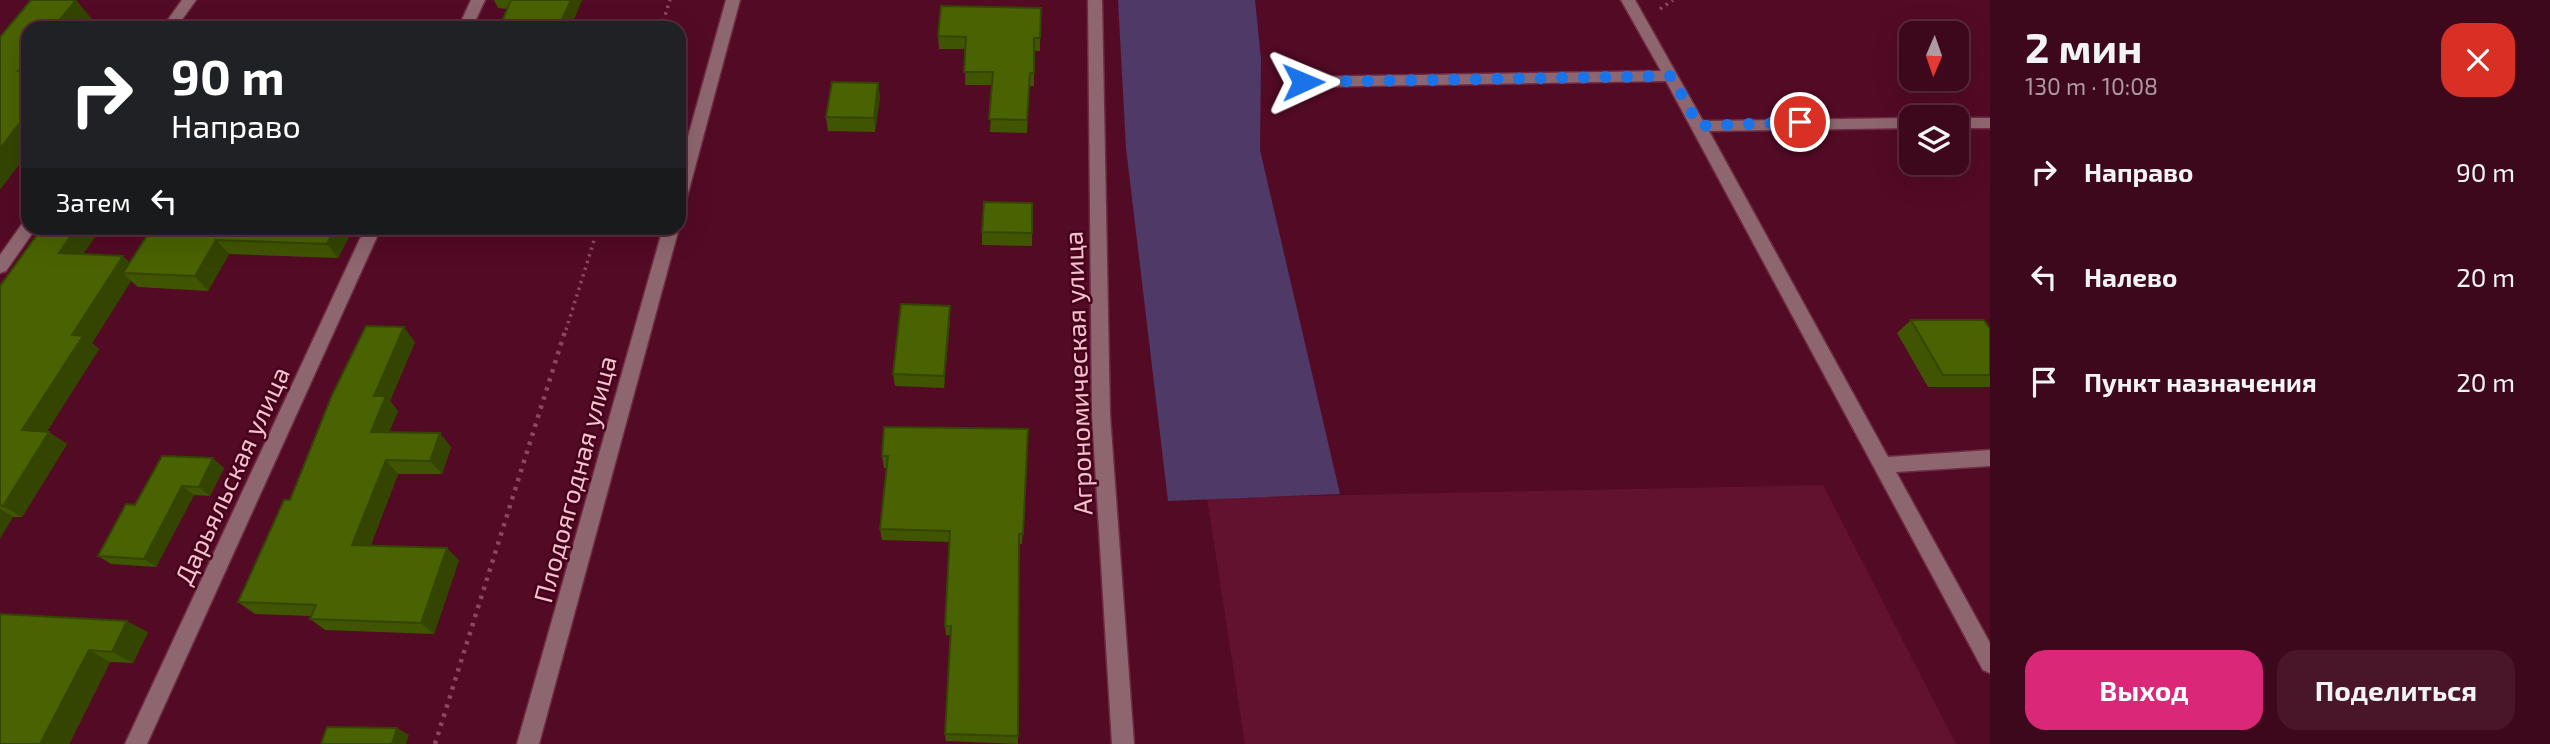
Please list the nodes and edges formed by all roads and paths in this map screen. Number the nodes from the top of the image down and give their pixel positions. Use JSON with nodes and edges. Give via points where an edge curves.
{"nodes":[{"id":1,"x":189,"y":0,"type":"edge"},
{"id":2,"x":478,"y":0,"type":"edge"},
{"id":3,"x":670,"y":0,"type":"edge"},
{"id":4,"x":733,"y":0,"type":"edge"},
{"id":5,"x":1095,"y":0,"type":"edge"},
{"id":6,"x":1628,"y":0,"type":"edge"},
{"id":7,"x":174,"y":21,"type":"edge"},
{"id":8,"x":468,"y":21,"type":"edge"},
{"id":9,"x":663,"y":21,"type":"edge"},
{"id":10,"x":1671,"y":76,"type":"junction"},
{"id":11,"x":1303,"y":82,"type":"dead end"},
{"id":12,"x":1899,"y":123,"type":"edge"},
{"id":13,"x":1969,"y":123,"type":"edge"},
{"id":14,"x":1990,"y":123,"type":"edge"},
{"id":15,"x":1699,"y":126,"type":"junction"},
{"id":16,"x":686,"y":171,"type":"edge"},
{"id":17,"x":23,"y":235,"type":"edge"},
{"id":18,"x":370,"y":235,"type":"edge"},
{"id":19,"x":596,"y":235,"type":"edge"},
{"id":20,"x":669,"y":235,"type":"edge"},
{"id":21,"x":0,"y":267,"type":"edge"},
{"id":22,"x":1990,"y":458,"type":"edge"},
{"id":23,"x":1882,"y":465,"type":"junction"},
{"id":24,"x":1990,"y":663,"type":"edge"},
{"id":25,"x":136,"y":744,"type":"edge"},
{"id":26,"x":435,"y":744,"type":"edge"},
{"id":27,"x":528,"y":744,"type":"edge"},
{"id":28,"x":1123,"y":744,"type":"edge"}],
"edges":[{"from":1,"to":7,"type":"street"},
{"from":2,"to":8,"type":"street"},
{"from":3,"to":9,"type":"path"},
{"from":4,"to":16,"type":"street"},
{"from":5,"to":28,"type":"street","name":"Агрономическая улица","via":[[1101,415]]},
{"from":6,"to":10,"type":"street"},
{"from":10,"to":11,"type":"street"},
{"from":10,"to":15,"type":"street"},
{"from":12,"to":15,"type":"street"},
{"from":13,"to":14,"type":"street"},
{"from":15,"to":23,"type":"street"},
{"from":17,"to":21,"type":"street"},
{"from":18,"to":25,"type":"street","name":"Дарьяльская улица"},
{"from":19,"to":26,"type":"path"},
{"from":20,"to":27,"type":"street","name":"Плодоягодная улица"},
{"from":22,"to":23,"type":"street"},
{"from":23,"to":24,"type":"street"}]}
